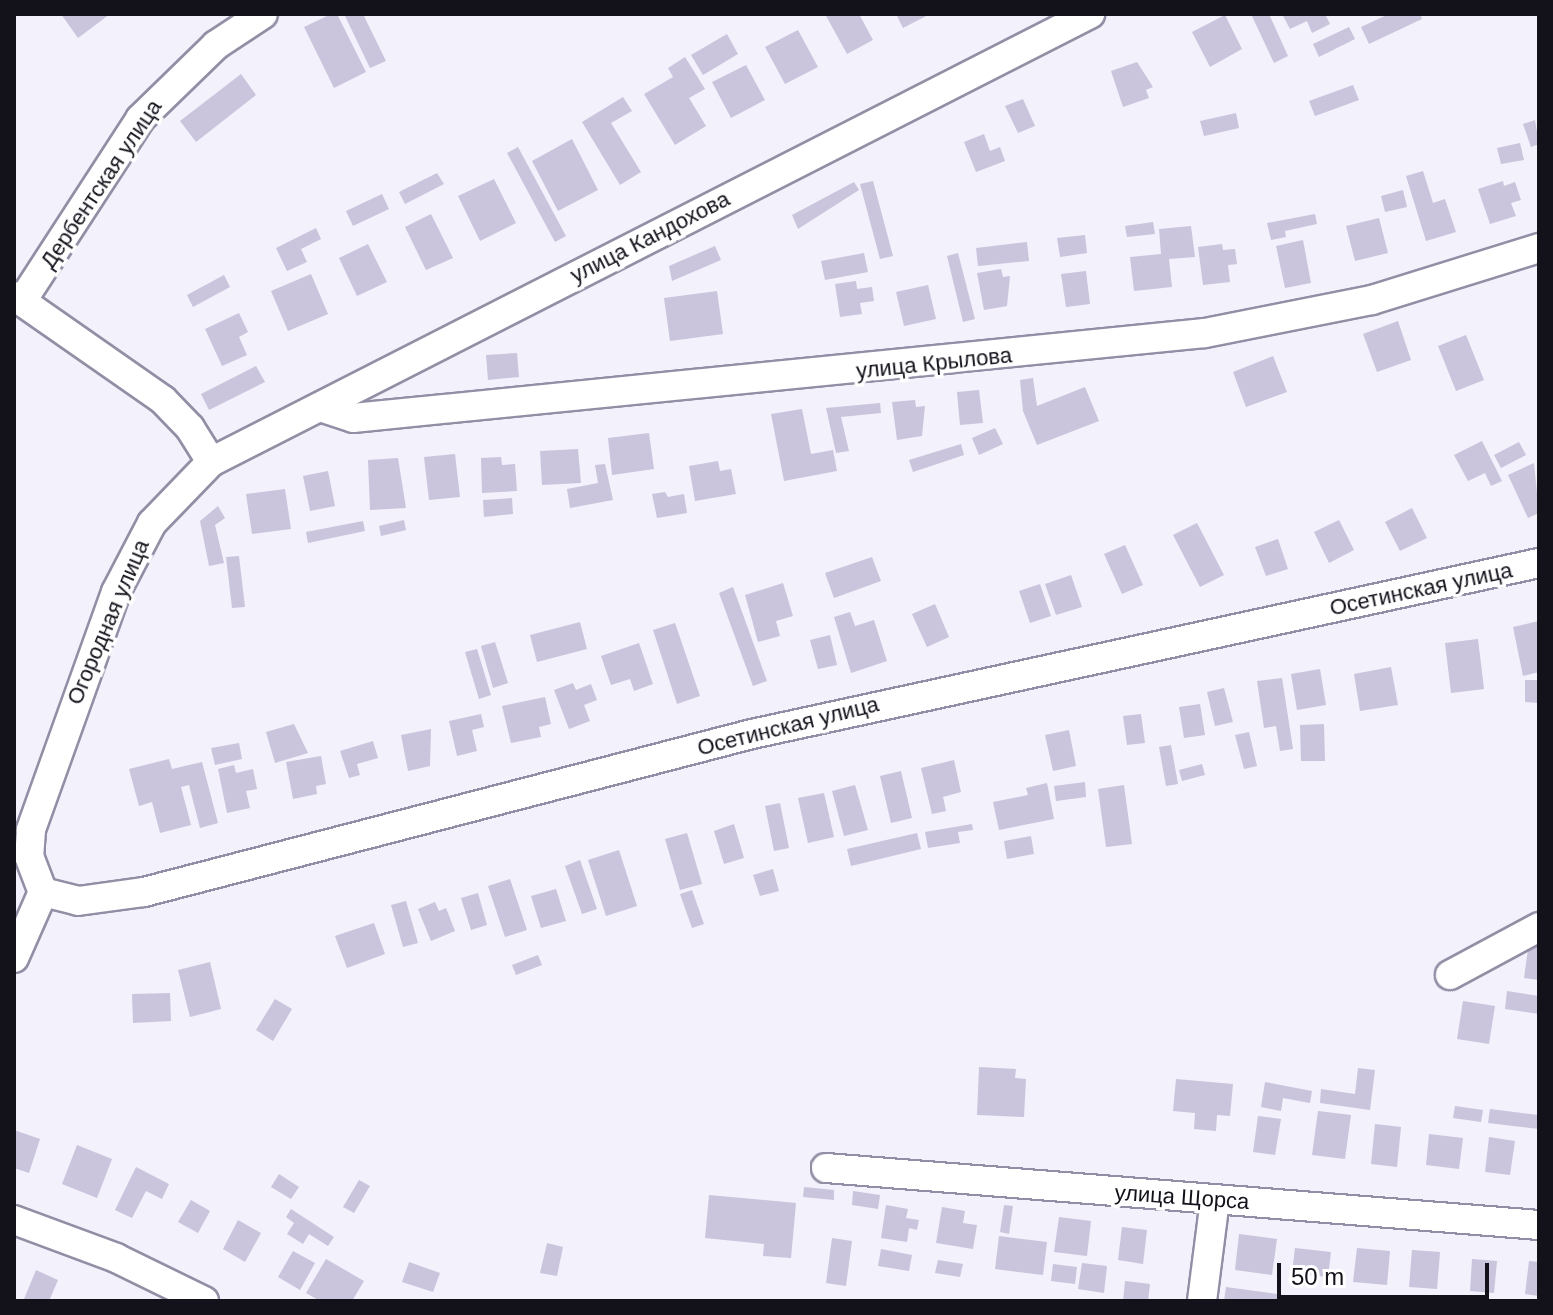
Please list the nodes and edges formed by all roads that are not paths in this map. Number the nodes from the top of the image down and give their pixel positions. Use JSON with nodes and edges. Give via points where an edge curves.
{"nodes":[{"id":1,"x":263,"y":14,"type":"edge"},
{"id":2,"x":1090,"y":14,"type":"edge"},
{"id":3,"x":1539,"y":248,"type":"edge"},
{"id":4,"x":18,"y":298,"type":"edge"},
{"id":5,"x":320,"y":407,"type":"junction"},
{"id":6,"x":211,"y":462,"type":"junction"},
{"id":7,"x":1539,"y":563,"type":"edge"},
{"id":8,"x":43,"y":892,"type":"junction"},
{"id":9,"x":1539,"y":927,"type":"edge"},
{"id":10,"x":14,"y":958,"type":"edge"},
{"id":11,"x":1450,"y":975,"type":"dead end"},
{"id":12,"x":826,"y":1168,"type":"dead end"},
{"id":13,"x":1215,"y":1200,"type":"junction"},
{"id":14,"x":14,"y":1220,"type":"edge"},
{"id":15,"x":1539,"y":1225,"type":"edge"},
{"id":16,"x":204,"y":1301,"type":"edge"},
{"id":17,"x":1202,"y":1301,"type":"edge"}],
"edges":[{"from":1,"to":4,"type":"street","name":"Дербентская улица","via":[[216,45],[140,119]]},
{"from":2,"to":5,"type":"street","name":"улица Кандохова"},
{"from":3,"to":5,"type":"street","name":"улица Крылова","via":[[1372,300],[1205,333],[353,418]]},
{"from":4,"to":6,"type":"street","via":[[163,400],[190,428]]},
{"from":5,"to":6,"type":"street","name":"улица Кандохова"},
{"from":6,"to":8,"type":"street","name":"Огородная улица","via":[[152,523],[116,592],[31,830],[29,856]]},
{"from":7,"to":8,"type":"street","name":"Осетинская улица","via":[[752,734],[144,892],[78,901]]},
{"from":8,"to":10,"type":"street"},
{"from":9,"to":11,"type":"street"},
{"from":12,"to":13,"type":"street","name":"улица Щорса"},
{"from":13,"to":15,"type":"street","name":"улица Щорса"},
{"from":13,"to":17,"type":"street"},
{"from":14,"to":16,"type":"street","via":[[116,1258]]}]}
